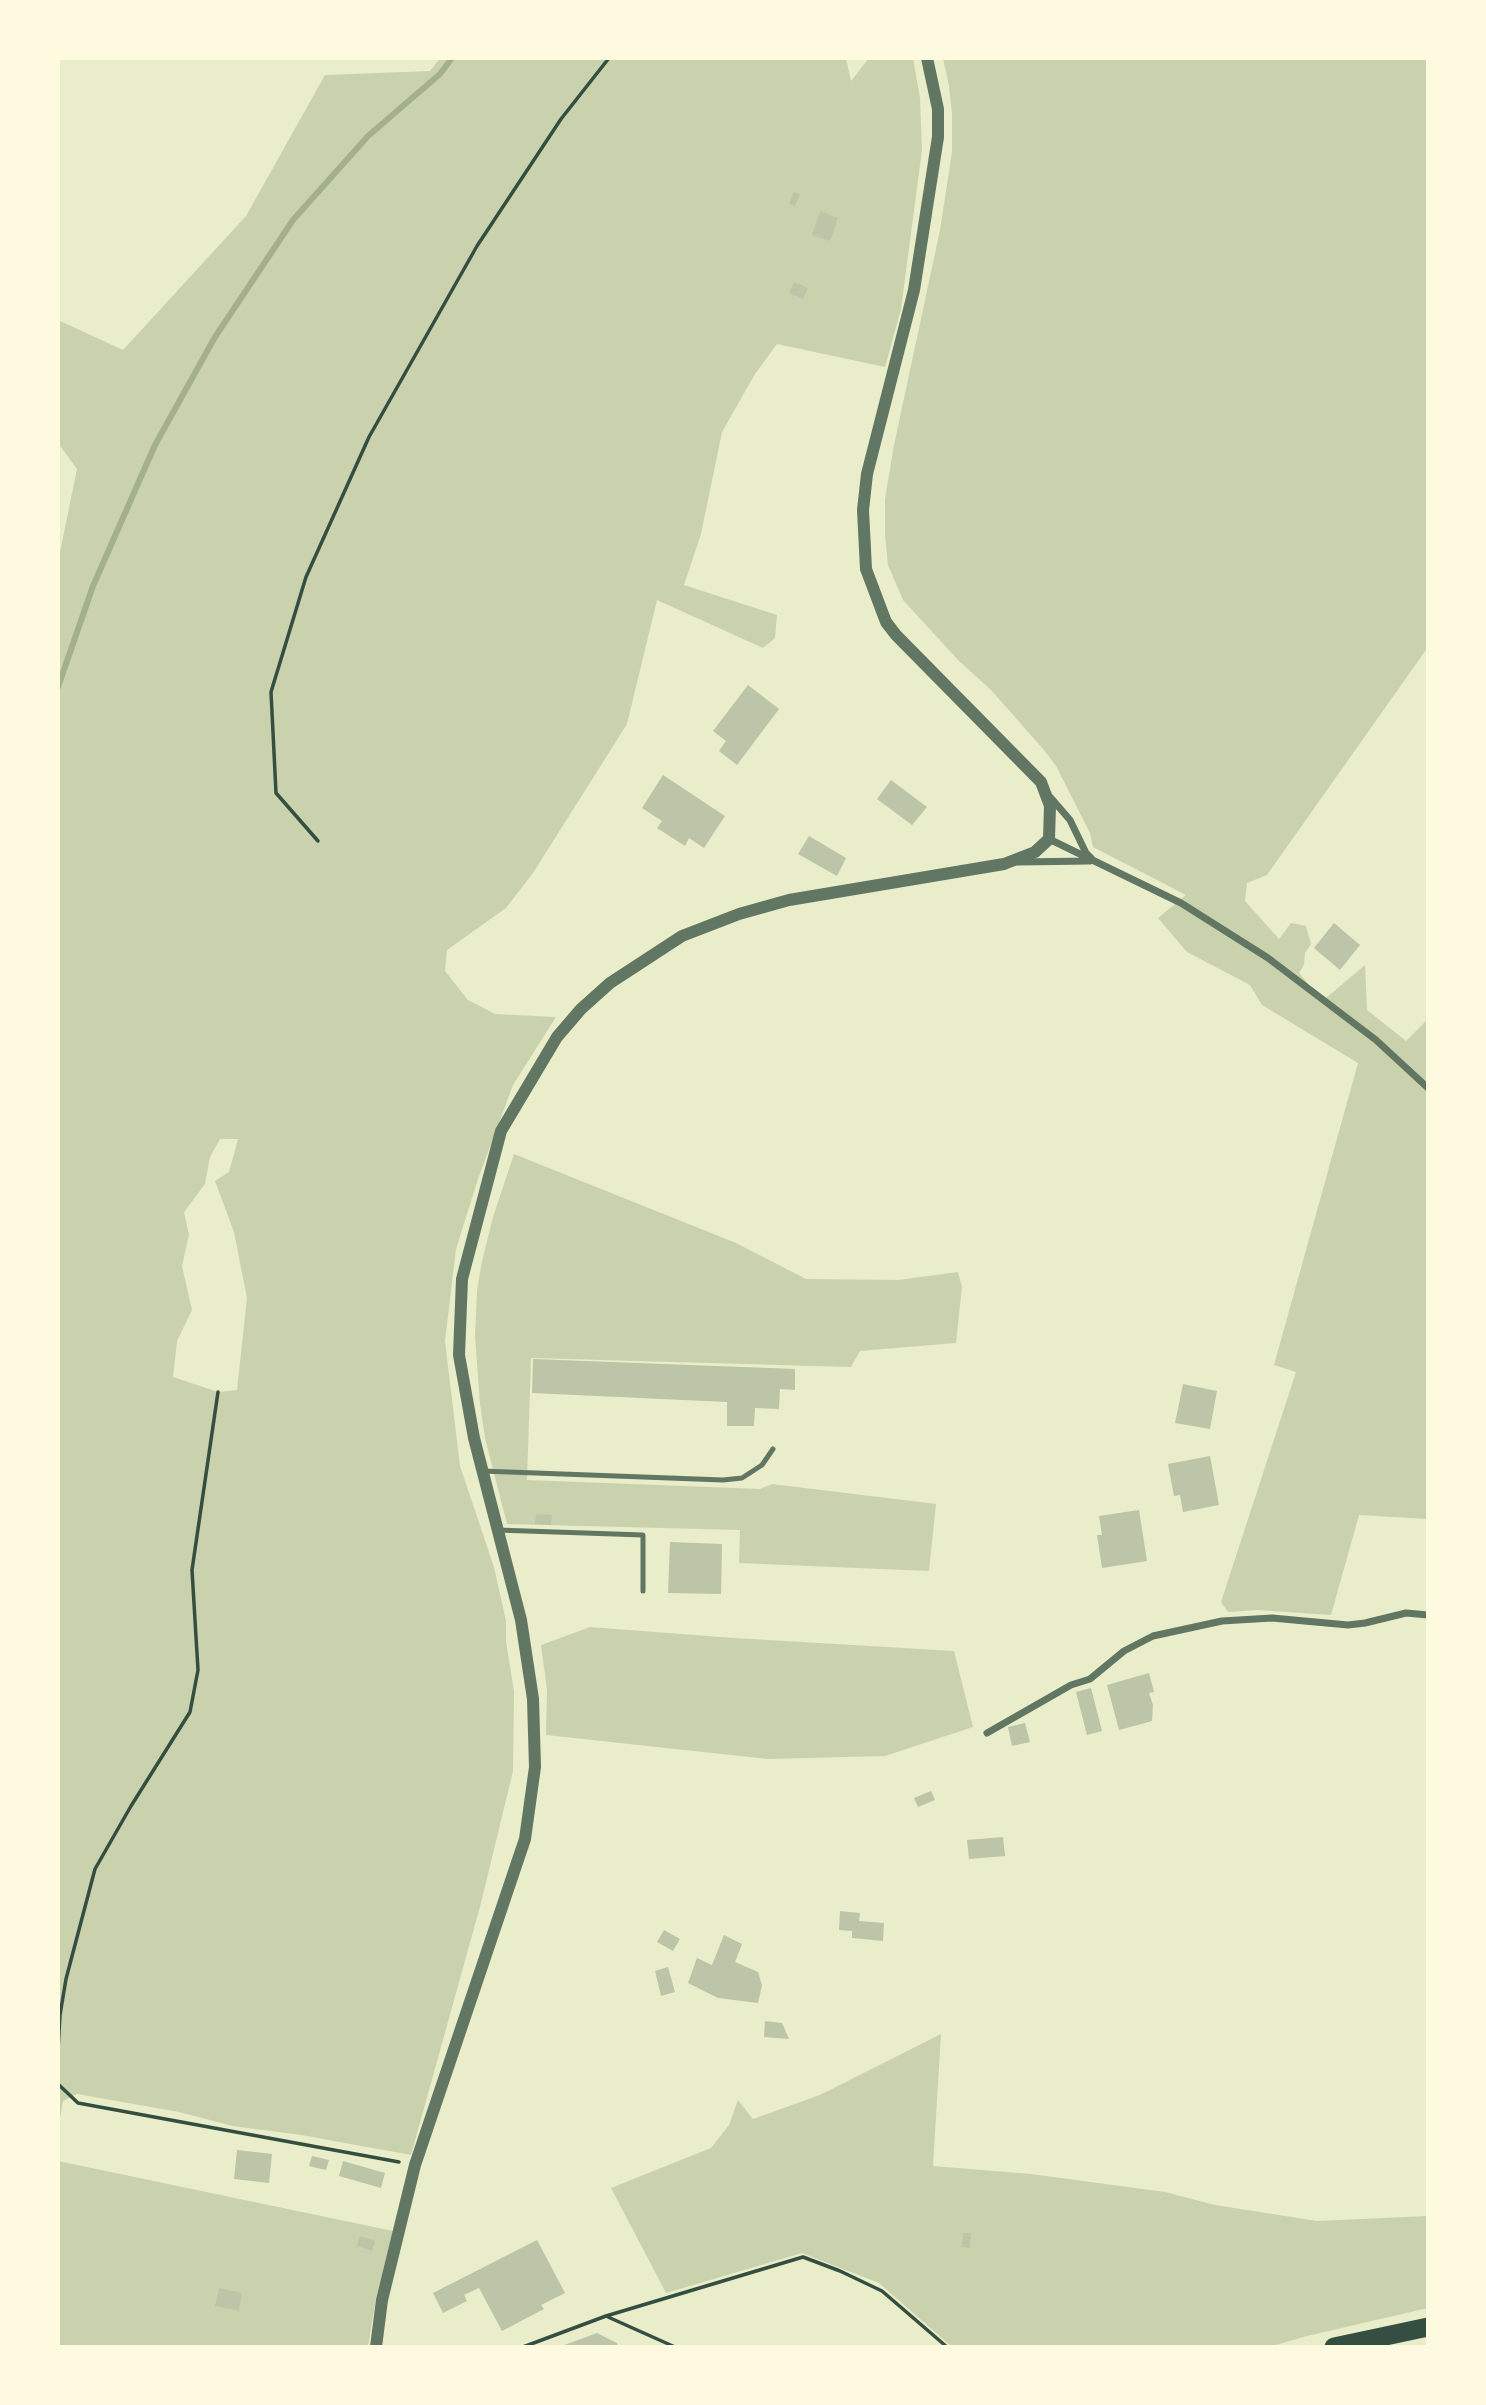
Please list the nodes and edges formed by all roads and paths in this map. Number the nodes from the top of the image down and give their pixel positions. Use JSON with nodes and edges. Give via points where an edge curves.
{"nodes":[{"id":1,"x":609,"y":58,"type":"edge"},
{"id":2,"x":927,"y":58,"type":"edge"},
{"id":3,"x":1048,"y":794,"type":"junction"},
{"id":4,"x":1049,"y":839,"type":"junction"},
{"id":5,"x":318,"y":841,"type":"dead end"},
{"id":6,"x":1094,"y":861,"type":"junction"},
{"id":7,"x":1004,"y":863,"type":"junction"},
{"id":8,"x":1428,"y":1088,"type":"edge"},
{"id":9,"x":218,"y":1392,"type":"dead end"},
{"id":10,"x":773,"y":1449,"type":"dead end"},
{"id":11,"x":482,"y":1471,"type":"junction"},
{"id":12,"x":497,"y":1530,"type":"junction"},
{"id":13,"x":643,"y":1591,"type":"dead end"},
{"id":14,"x":1428,"y":1615,"type":"edge"},
{"id":15,"x":987,"y":1733,"type":"dead end"},
{"id":16,"x":59,"y":2015,"type":"edge"},
{"id":17,"x":58,"y":2050,"type":"edge"},
{"id":18,"x":58,"y":2084,"type":"edge"},
{"id":19,"x":415,"y":2165,"type":"junction"},
{"id":20,"x":606,"y":2316,"type":"junction"},
{"id":21,"x":1428,"y":2327,"type":"edge"},
{"id":22,"x":376,"y":2347,"type":"edge"},
{"id":23,"x":523,"y":2347,"type":"edge"},
{"id":24,"x":675,"y":2347,"type":"edge"},
{"id":25,"x":947,"y":2347,"type":"edge"},
{"id":26,"x":1334,"y":2347,"type":"edge"}],
"edges":[{"from":1,"to":5,"type":"path","via":[[561,119],[477,246],[369,437],[306,577],[271,692],[276,793]]},
{"from":2,"to":3,"type":"street","via":[[938,109],[938,137],[914,290],[867,474],[863,510],[866,569],[886,622],[896,635],[1028,767]]},
{"from":3,"to":4,"type":"street"},
{"from":3,"to":6,"type":"street"},
{"from":4,"to":6,"type":"street"},
{"from":4,"to":7,"type":"street","via":[[1035,852]]},
{"from":6,"to":7,"type":"street"},
{"from":6,"to":8,"type":"street","via":[[1181,903],[1268,958],[1376,1040]]},
{"from":7,"to":11,"type":"street","via":[[789,900],[739,914],[682,936],[610,982],[581,1009],[557,1037],[501,1131],[462,1279],[459,1355]]},
{"from":9,"to":16,"type":"path","via":[[192,1570],[198,1670],[190,1712],[95,1869]]},
{"from":10,"to":11,"type":"lane","via":[[762,1465],[742,1478],[723,1480]]},
{"from":11,"to":12,"type":"street"},
{"from":12,"to":13,"type":"lane","via":[[643,1535]]},
{"from":12,"to":19,"type":"street","via":[[521,1620],[533,1699],[535,1767],[525,1839]]},
{"from":14,"to":15,"type":"street","via":[[1405,1613],[1348,1625],[1288,1618],[1186,1627],[1153,1636],[1090,1679],[1071,1685]]},
{"from":16,"to":17,"type":"path"},
{"from":18,"to":19,"type":"path","via":[[78,2103]]},
{"from":19,"to":22,"type":"street","via":[[382,2300]]},
{"from":20,"to":23,"type":"path"},
{"from":20,"to":24,"type":"path"},
{"from":20,"to":25,"type":"path","via":[[803,2257],[883,2291]]},
{"from":21,"to":26,"type":"highway"}]}
